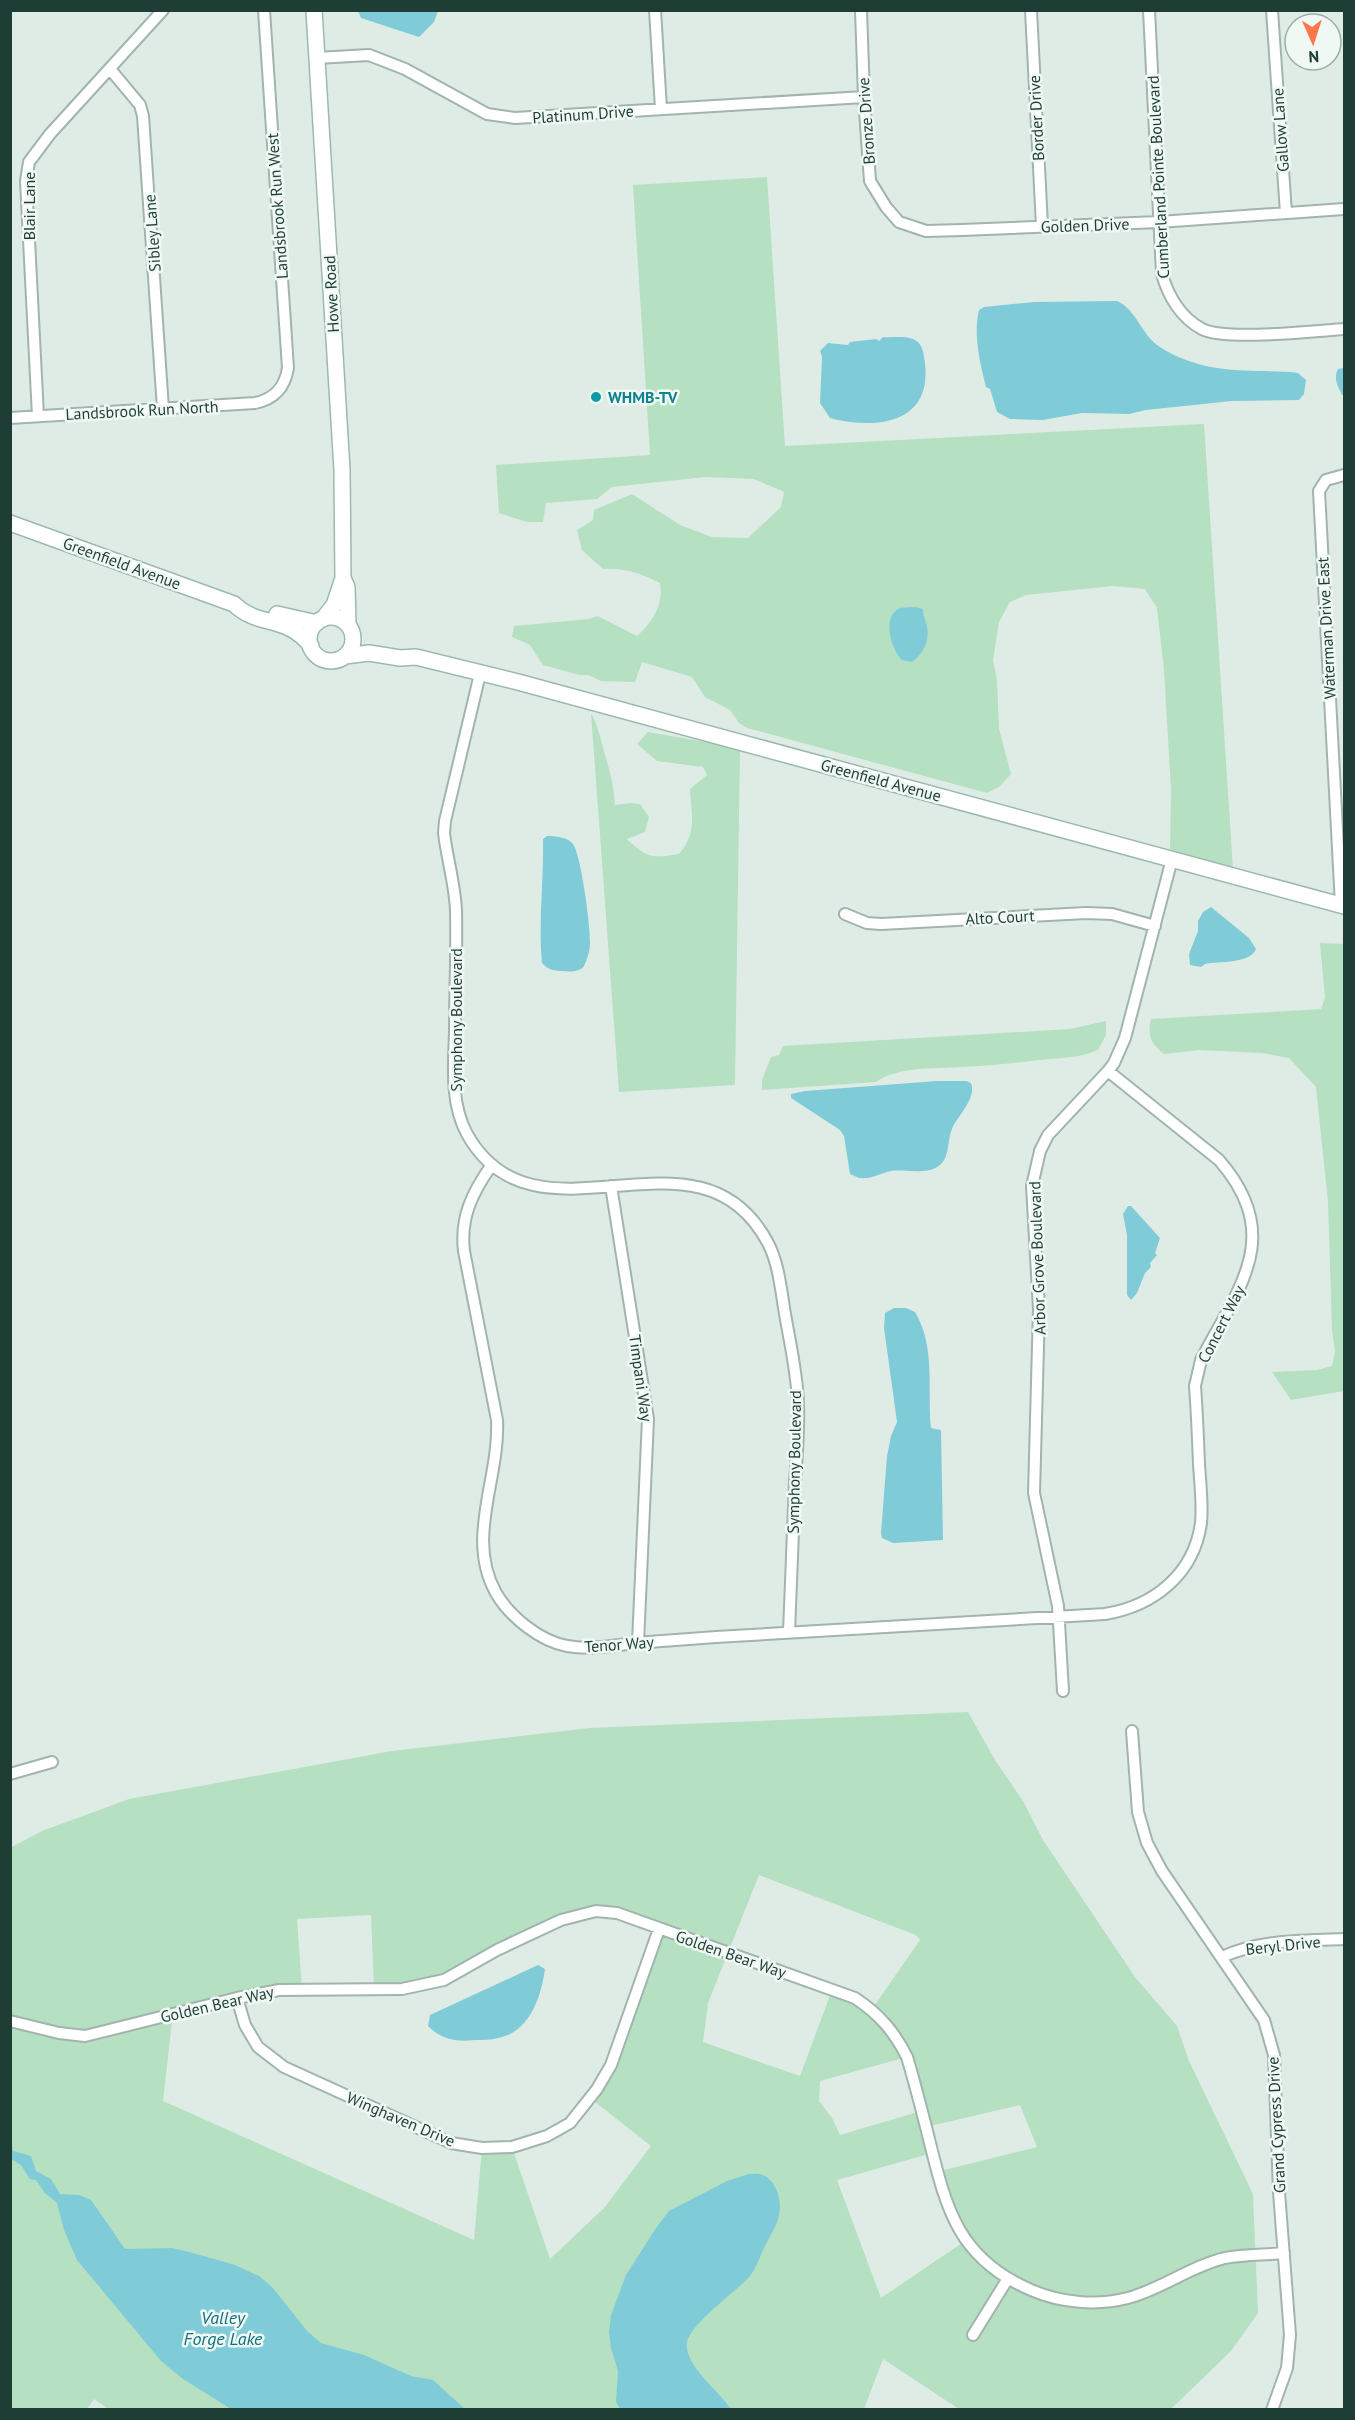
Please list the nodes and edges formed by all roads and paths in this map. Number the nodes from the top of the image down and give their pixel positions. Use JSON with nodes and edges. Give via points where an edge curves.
{"nodes":[{"id":1,"x":163,"y":10,"type":"edge"},
{"id":2,"x":264,"y":10,"type":"edge"},
{"id":3,"x":314,"y":10,"type":"edge"},
{"id":4,"x":655,"y":10,"type":"edge"},
{"id":5,"x":861,"y":10,"type":"edge"},
{"id":6,"x":1030,"y":10,"type":"edge"},
{"id":7,"x":1149,"y":10,"type":"edge"},
{"id":8,"x":1272,"y":10,"type":"edge"},
{"id":9,"x":317,"y":58,"type":"junction"},
{"id":10,"x":110,"y":69,"type":"junction"},
{"id":11,"x":864,"y":97,"type":"junction"},
{"id":12,"x":661,"y":109,"type":"junction"},
{"id":13,"x":1344,"y":209,"type":"edge"},
{"id":14,"x":1286,"y":213,"type":"junction"},
{"id":15,"x":899,"y":222,"type":"joint"},
{"id":16,"x":1159,"y":222,"type":"junction"},
{"id":17,"x":1042,"y":226,"type":"junction"},
{"id":18,"x":1344,"y":329,"type":"edge"},
{"id":19,"x":273,"y":397,"type":"joint"},
{"id":20,"x":163,"y":409,"type":"junction"},
{"id":21,"x":38,"y":416,"type":"junction"},
{"id":22,"x":10,"y":418,"type":"edge"},
{"id":23,"x":1344,"y":475,"type":"edge"},
{"id":24,"x":10,"y":523,"type":"edge"},
{"id":25,"x":343,"y":578,"type":"junction"},
{"id":26,"x":234,"y":604,"type":"junction"},
{"id":27,"x":320,"y":621,"type":"junction"},
{"id":28,"x":350,"y":627,"type":"junction"},
{"id":29,"x":311,"y":646,"type":"junction"},
{"id":30,"x":345,"y":656,"type":"junction"},
{"id":31,"x":416,"y":657,"type":"junction"},
{"id":32,"x":480,"y":674,"type":"junction"},
{"id":33,"x":1172,"y":859,"type":"junction"},
{"id":34,"x":1342,"y":906,"type":"edge"},
{"id":35,"x":845,"y":914,"type":"dead end"},
{"id":36,"x":1155,"y":926,"type":"junction"},
{"id":37,"x":1108,"y":1071,"type":"junction"},
{"id":38,"x":491,"y":1166,"type":"junction"},
{"id":39,"x":611,"y":1186,"type":"junction"},
{"id":40,"x":1059,"y":1616,"type":"junction"},
{"id":41,"x":789,"y":1632,"type":"junction"},
{"id":42,"x":638,"y":1643,"type":"junction"},
{"id":43,"x":1063,"y":1691,"type":"dead end"},
{"id":44,"x":1132,"y":1731,"type":"dead end"},
{"id":45,"x":52,"y":1762,"type":"dead end"},
{"id":46,"x":10,"y":1774,"type":"edge"},
{"id":47,"x":659,"y":1929,"type":"junction"},
{"id":48,"x":1344,"y":1939,"type":"edge"},
{"id":49,"x":1222,"y":1957,"type":"junction"},
{"id":50,"x":237,"y":1998,"type":"junction"},
{"id":51,"x":10,"y":2021,"type":"edge"},
{"id":52,"x":1284,"y":2253,"type":"junction"},
{"id":53,"x":1007,"y":2280,"type":"junction"},
{"id":54,"x":973,"y":2335,"type":"dead end"},
{"id":55,"x":1272,"y":2409,"type":"edge"}],
"edges":[{"from":1,"to":10,"type":"street","name":"Blair Lane"},
{"from":2,"to":19,"type":"street","name":"Landsbrook Run West","via":[[288,368],[286,381]]},
{"from":3,"to":9,"type":"main road","name":"Howe Road"},
{"from":4,"to":12,"type":"street"},
{"from":5,"to":11,"type":"street","name":"Bronze Drive"},
{"from":6,"to":17,"type":"street","name":"Border Drive"},
{"from":7,"to":16,"type":"street","name":"Cumberland Pointe Boulevard"},
{"from":8,"to":14,"type":"street","name":"Gallow Lane"},
{"from":9,"to":12,"type":"street","name":"Platinum Drive","via":[[369,55],[405,69],[488,114],[514,118]]},
{"from":9,"to":25,"type":"main road","name":"Howe Road","via":[[342,470]]},
{"from":10,"to":20,"type":"street","name":"Sibley Lane","via":[[140,105],[143,116]]},
{"from":10,"to":21,"type":"street","name":"Blair Lane","via":[[29,162],[26,181]]},
{"from":11,"to":12,"type":"street","name":"Platinum Drive"},
{"from":11,"to":15,"type":"street","name":"Bronze Drive","via":[[870,181]]},
{"from":13,"to":14,"type":"street","name":"Golden Drive"},
{"from":14,"to":16,"type":"street","name":"Golden Drive"},
{"from":15,"to":17,"type":"street","name":"Golden Drive","via":[[926,231]]},
{"from":16,"to":17,"type":"street","name":"Golden Drive"},
{"from":16,"to":18,"type":"street","name":"Cumberland Pointe Boulevard","via":[[1167,294],[1202,329],[1224,335]]},
{"from":19,"to":20,"type":"street","name":"Landsbrook Run North","via":[[241,405]]},
{"from":20,"to":21,"type":"street","name":"Landsbrook Run North"},
{"from":21,"to":22,"type":"street","name":"Landsbrook Run North"},
{"from":23,"to":34,"type":"street","name":"Waterman Drive East","via":[[1326,480],[1319,491]]},
{"from":24,"to":26,"type":"main road","name":"Greenfield Avenue"},
{"from":25,"to":27,"type":"main road","name":"Howe Road","via":[[334,605]]},
{"from":25,"to":28,"type":"main road","name":"Howe Road"},
{"from":26,"to":27,"type":"main road","name":"Greenfield Avenue","via":[[245,603],[286,617]]},
{"from":26,"to":29,"type":"main road","name":"Greenfield Avenue","via":[[243,614],[290,627]]},
{"from":27,"to":28,"type":"main road","via":[[335,617]]},
{"from":27,"to":29,"type":"main road","via":[[311,632]]},
{"from":28,"to":30,"type":"main road","via":[[353,645]]},
{"from":28,"to":31,"type":"main road","name":"Greenfield Avenue","via":[[371,644],[403,649]]},
{"from":29,"to":30,"type":"main road","via":[[314,653],[326,660]]},
{"from":30,"to":31,"type":"main road","name":"Greenfield Avenue","via":[[369,653]]},
{"from":31,"to":32,"type":"main road","name":"Greenfield Avenue"},
{"from":32,"to":33,"type":"main road","name":"Greenfield Avenue"},
{"from":32,"to":38,"type":"street","name":"Symphony Boulevard","via":[[444,833],[456,910],[455,1096],[465,1131]]},
{"from":33,"to":34,"type":"main road","name":"Greenfield Avenue"},
{"from":33,"to":36,"type":"street","name":"Arbor Grove Boulevard"},
{"from":35,"to":36,"type":"street","name":"Alto Court","via":[[881,924],[1093,913]]},
{"from":36,"to":37,"type":"street","name":"Arbor Grove Boulevard","via":[[1125,1038]]},
{"from":37,"to":40,"type":"street","name":"Arbor Grove Boulevard","via":[[1048,1135],[1032,1186],[1040,1309],[1035,1493]]},
{"from":37,"to":40,"type":"street","name":"Concert Way","via":[[1232,1174],[1248,1208],[1253,1244],[1245,1278],[1197,1372],[1202,1510],[1191,1556],[1174,1581],[1142,1603],[1105,1614]]},
{"from":38,"to":39,"type":"street","name":"Symphony Boulevard","via":[[542,1188]]},
{"from":38,"to":42,"type":"street","name":"Tenor Way","via":[[474,1192],[463,1231],[497,1420],[482,1535],[484,1563],[498,1596],[510,1611],[556,1643],[584,1647]]},
{"from":39,"to":41,"type":"street","name":"Symphony Boulevard","via":[[672,1183],[711,1191],[726,1197],[746,1214],[769,1246],[781,1293],[798,1405]]},
{"from":39,"to":42,"type":"street","name":"Timpani Way","via":[[648,1419]]},
{"from":40,"to":41,"type":"street","name":"Tenor Way"},
{"from":40,"to":43,"type":"street","name":"Arbor Grove Boulevard"},
{"from":41,"to":42,"type":"street","name":"Tenor Way"},
{"from":44,"to":49,"type":"street","name":"Grand Cypress Drive","via":[[1138,1812],[1147,1844]]},
{"from":45,"to":46,"type":"street"},
{"from":47,"to":50,"type":"street","name":"Golden Bear Way","via":[[617,1913],[596,1911],[561,1920],[444,1980],[402,1989],[279,1990]]},
{"from":47,"to":50,"type":"street","name":"Winghaven Drive","via":[[611,2066],[597,2089],[570,2123],[547,2136],[512,2147],[451,2143],[284,2067],[258,2047],[245,2025]]},
{"from":47,"to":53,"type":"street","name":"Golden Bear Way","via":[[855,1998],[884,2020],[907,2057],[936,2172],[954,2222],[976,2254]]},
{"from":48,"to":49,"type":"street","name":"Beryl Drive","via":[[1257,1944]]},
{"from":49,"to":52,"type":"street","name":"Grand Cypress Drive","via":[[1264,2020],[1272,2044]]},
{"from":50,"to":51,"type":"street","name":"Golden Bear Way","via":[[86,2036]]},
{"from":52,"to":53,"type":"street","name":"Golden Bear Way","via":[[1225,2258],[1147,2292],[1109,2301],[1055,2299]]},
{"from":52,"to":55,"type":"street","name":"Grand Cypress Drive","via":[[1289,2350],[1282,2386]]},
{"from":53,"to":54,"type":"street"}]}
